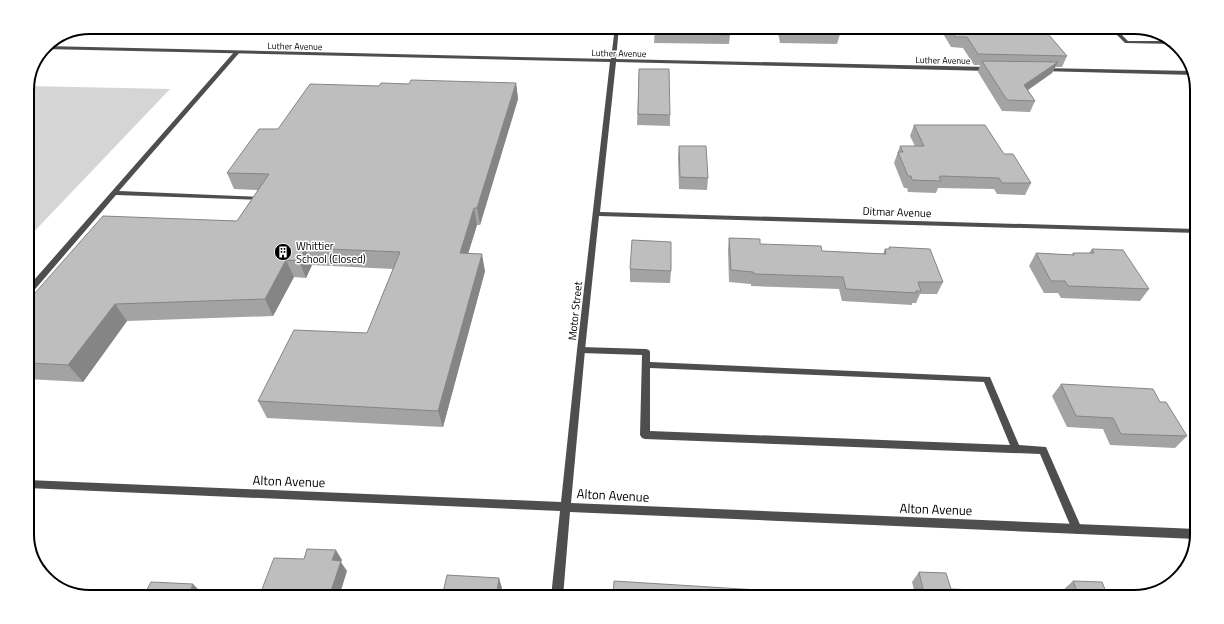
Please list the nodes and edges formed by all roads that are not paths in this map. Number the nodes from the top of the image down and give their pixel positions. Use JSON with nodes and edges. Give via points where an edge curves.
{"nodes":[{"id":1,"x":616,"y":34,"type":"edge"},
{"id":2,"x":1118,"y":34,"type":"edge"},
{"id":3,"x":1165,"y":43,"type":"edge"},
{"id":4,"x":52,"y":48,"type":"edge"},
{"id":5,"x":237,"y":52,"type":"junction"},
{"id":6,"x":614,"y":60,"type":"junction"},
{"id":7,"x":995,"y":69,"type":"edge"},
{"id":8,"x":1034,"y":70,"type":"edge"},
{"id":9,"x":1187,"y":73,"type":"edge"},
{"id":10,"x":114,"y":193,"type":"junction"},
{"id":11,"x":260,"y":200,"type":"edge"},
{"id":12,"x":596,"y":214,"type":"junction"},
{"id":13,"x":1190,"y":232,"type":"edge"},
{"id":14,"x":34,"y":285,"type":"edge"},
{"id":15,"x":581,"y":350,"type":"junction"},
{"id":16,"x":646,"y":365,"type":"junction"},
{"id":17,"x":1016,"y":449,"type":"junction"},
{"id":18,"x":34,"y":484,"type":"edge"},
{"id":19,"x":566,"y":506,"type":"junction"},
{"id":20,"x":1077,"y":528,"type":"junction"},
{"id":21,"x":1190,"y":534,"type":"edge"},
{"id":22,"x":558,"y":590,"type":"edge"}],
"edges":[{"from":1,"to":6,"type":"street","name":"Motor Street"},
{"from":2,"to":3,"type":"street","via":[[1127,42]]},
{"from":4,"to":5,"type":"street","name":"Luther Avenue"},
{"from":5,"to":6,"type":"street","name":"Luther Avenue"},
{"from":5,"to":10,"type":"street"},
{"from":6,"to":7,"type":"street","name":"Luther Avenue"},
{"from":6,"to":12,"type":"street","name":"Motor Street"},
{"from":8,"to":9,"type":"street"},
{"from":10,"to":11,"type":"street"},
{"from":10,"to":14,"type":"street"},
{"from":12,"to":13,"type":"street","name":"Ditmar Avenue"},
{"from":12,"to":15,"type":"street","name":"Motor Street"},
{"from":15,"to":16,"type":"street","via":[[646,352]]},
{"from":15,"to":19,"type":"street","name":"Motor Street"},
{"from":16,"to":17,"type":"street","via":[[987,378]]},
{"from":16,"to":17,"type":"street","via":[[645,435]]},
{"from":17,"to":20,"type":"street","via":[[1043,450]]},
{"from":18,"to":19,"type":"street","name":"Alton Avenue"},
{"from":19,"to":20,"type":"street","name":"Alton Avenue"},
{"from":19,"to":22,"type":"street","name":"Motor Street"},
{"from":20,"to":21,"type":"street","name":"Alton Avenue"}]}
